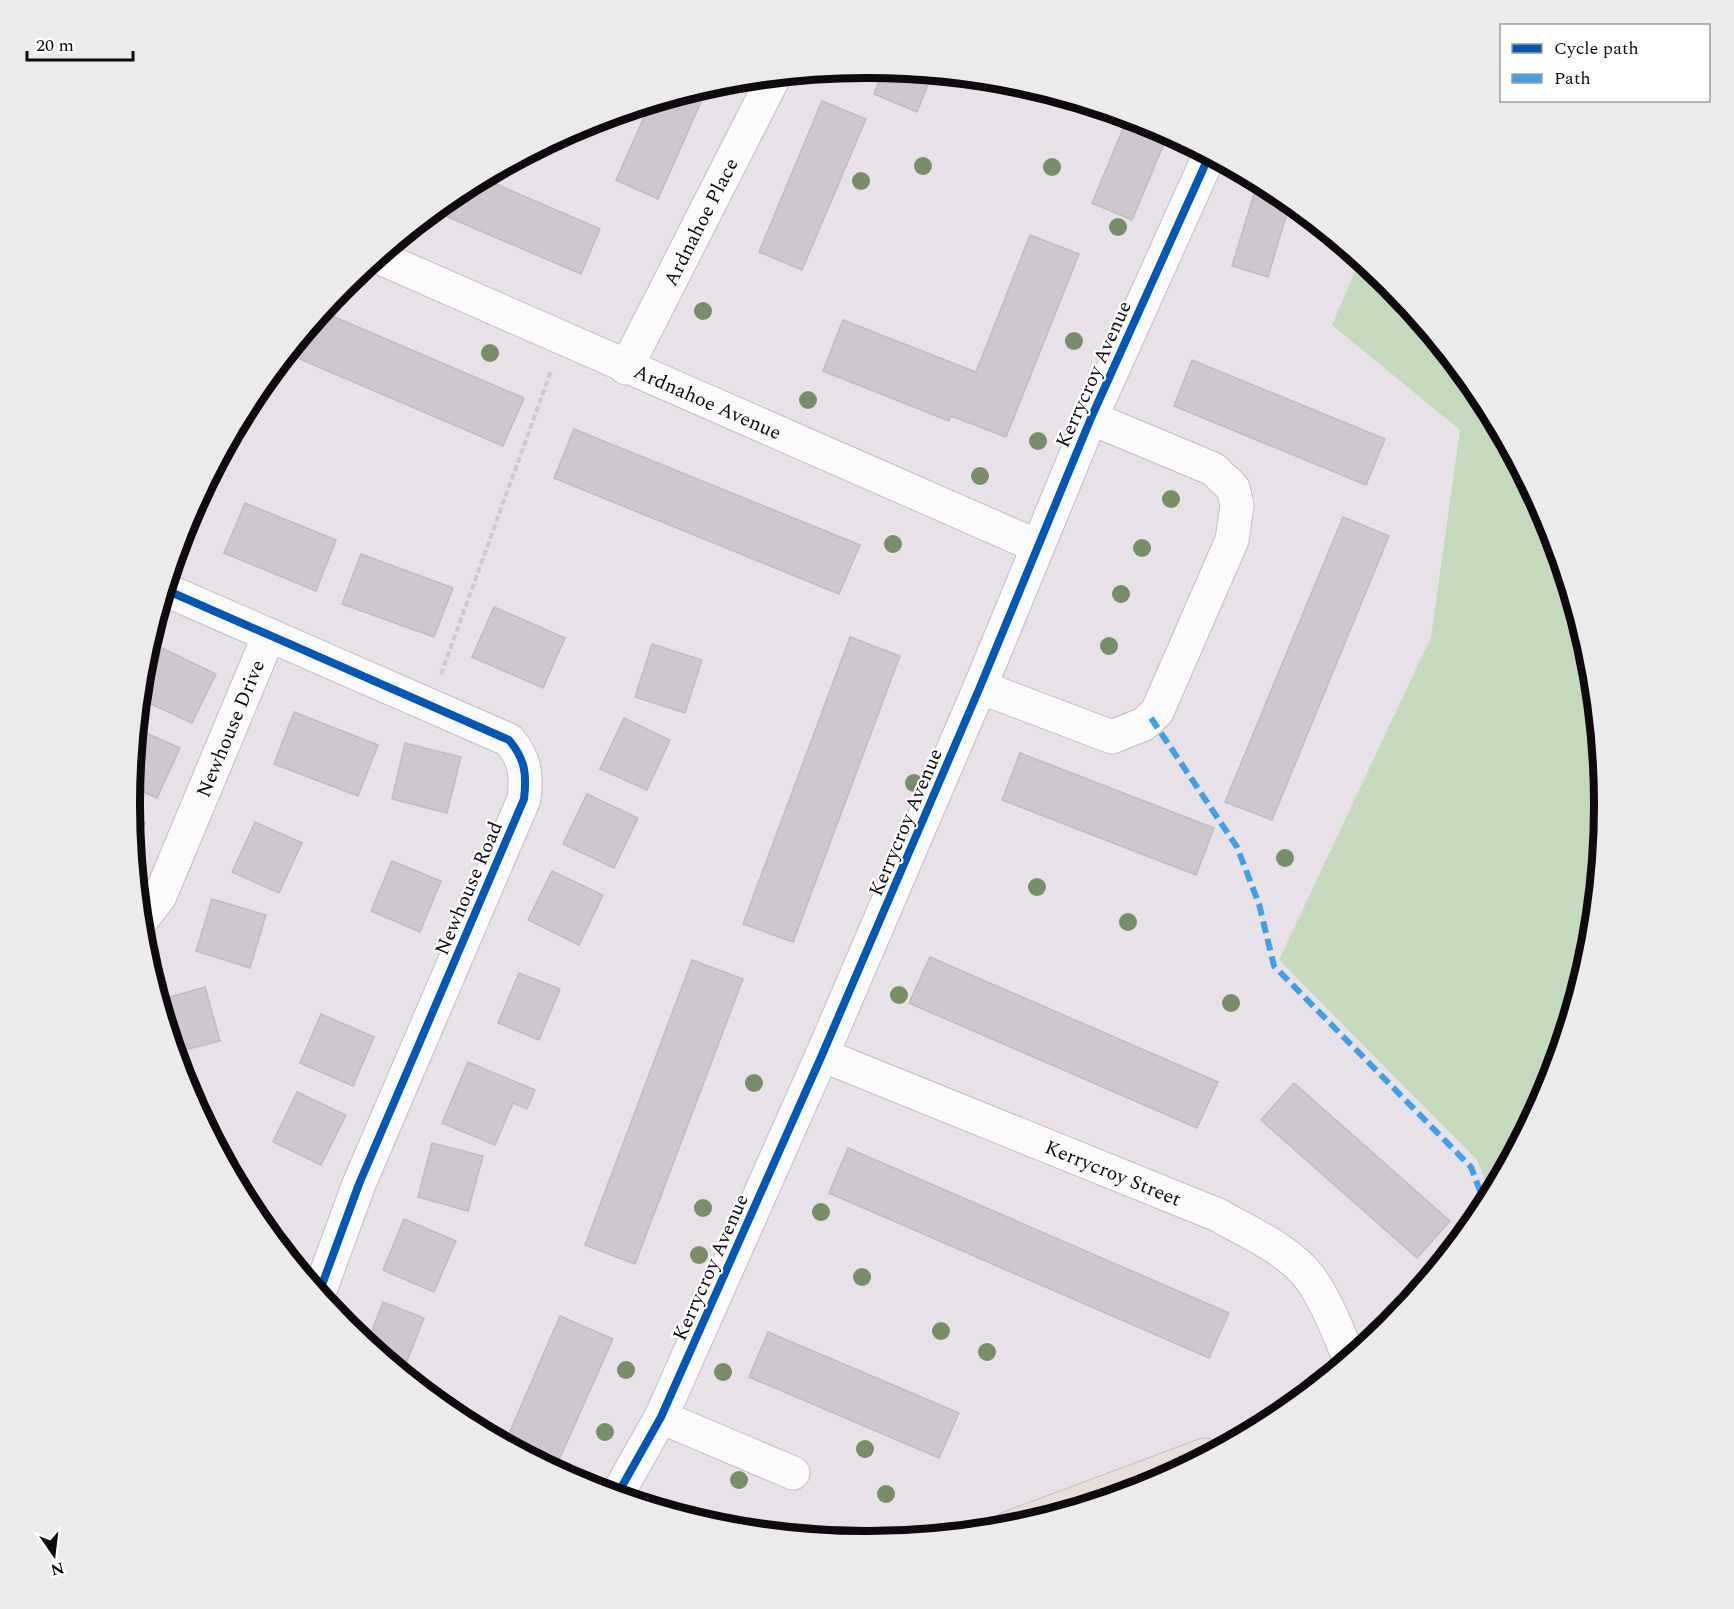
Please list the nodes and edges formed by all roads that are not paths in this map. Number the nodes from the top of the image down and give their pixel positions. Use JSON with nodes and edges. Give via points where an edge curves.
{"nodes":[{"id":1,"x":770,"y":84,"type":"edge"},
{"id":2,"x":1206,"y":162,"type":"edge"},
{"id":3,"x":386,"y":260,"type":"edge"},
{"id":4,"x":626,"y":368,"type":"junction"},
{"id":5,"x":1091,"y":418,"type":"junction"},
{"id":6,"x":1037,"y":546,"type":"junction"},
{"id":7,"x":172,"y":593,"type":"edge"},
{"id":8,"x":268,"y":635,"type":"junction"},
{"id":9,"x":980,"y":687,"type":"junction"},
{"id":10,"x":149,"y":911,"type":"edge"},
{"id":11,"x":822,"y":1055,"type":"junction"},
{"id":12,"x":322,"y":1285,"type":"edge"},
{"id":13,"x":1346,"y":1351,"type":"edge"},
{"id":14,"x":661,"y":1417,"type":"junction"},
{"id":15,"x":793,"y":1473,"type":"dead end"},
{"id":16,"x":621,"y":1488,"type":"edge"}],
"edges":[{"from":1,"to":4,"type":"street","name":"Ardnahoe Place"},
{"from":2,"to":5,"type":"street","name":"Kerrycroy Avenue"},
{"from":3,"to":4,"type":"street","name":"Ardnahoe Avenue"},
{"from":4,"to":6,"type":"street","name":"Ardnahoe Avenue"},
{"from":5,"to":6,"type":"street","name":"Kerrycroy Avenue"},
{"from":5,"to":9,"type":"street","name":"Kerrycroy Avenue","via":[[1213,470],[1233,488],[1237,505],[1232,540],[1157,712],[1144,724],[1112,737]]},
{"from":6,"to":9,"type":"street","name":"Kerrycroy Avenue"},
{"from":7,"to":8,"type":"street","name":"Newhouse Drive"},
{"from":8,"to":10,"type":"street","name":"Newhouse Drive","via":[[160,896]]},
{"from":8,"to":12,"type":"street","name":"Newhouse Road","via":[[509,740],[521,754],[527,776],[525,799],[359,1184]]},
{"from":9,"to":11,"type":"street","name":"Kerrycroy Avenue"},
{"from":11,"to":13,"type":"street","name":"Kerrycroy Street","via":[[1218,1215],[1274,1246],[1309,1277]]},
{"from":11,"to":14,"type":"street","name":"Kerrycroy Avenue"},
{"from":14,"to":15,"type":"street"},
{"from":14,"to":16,"type":"street","name":"Kerrycroy Avenue"}]}
